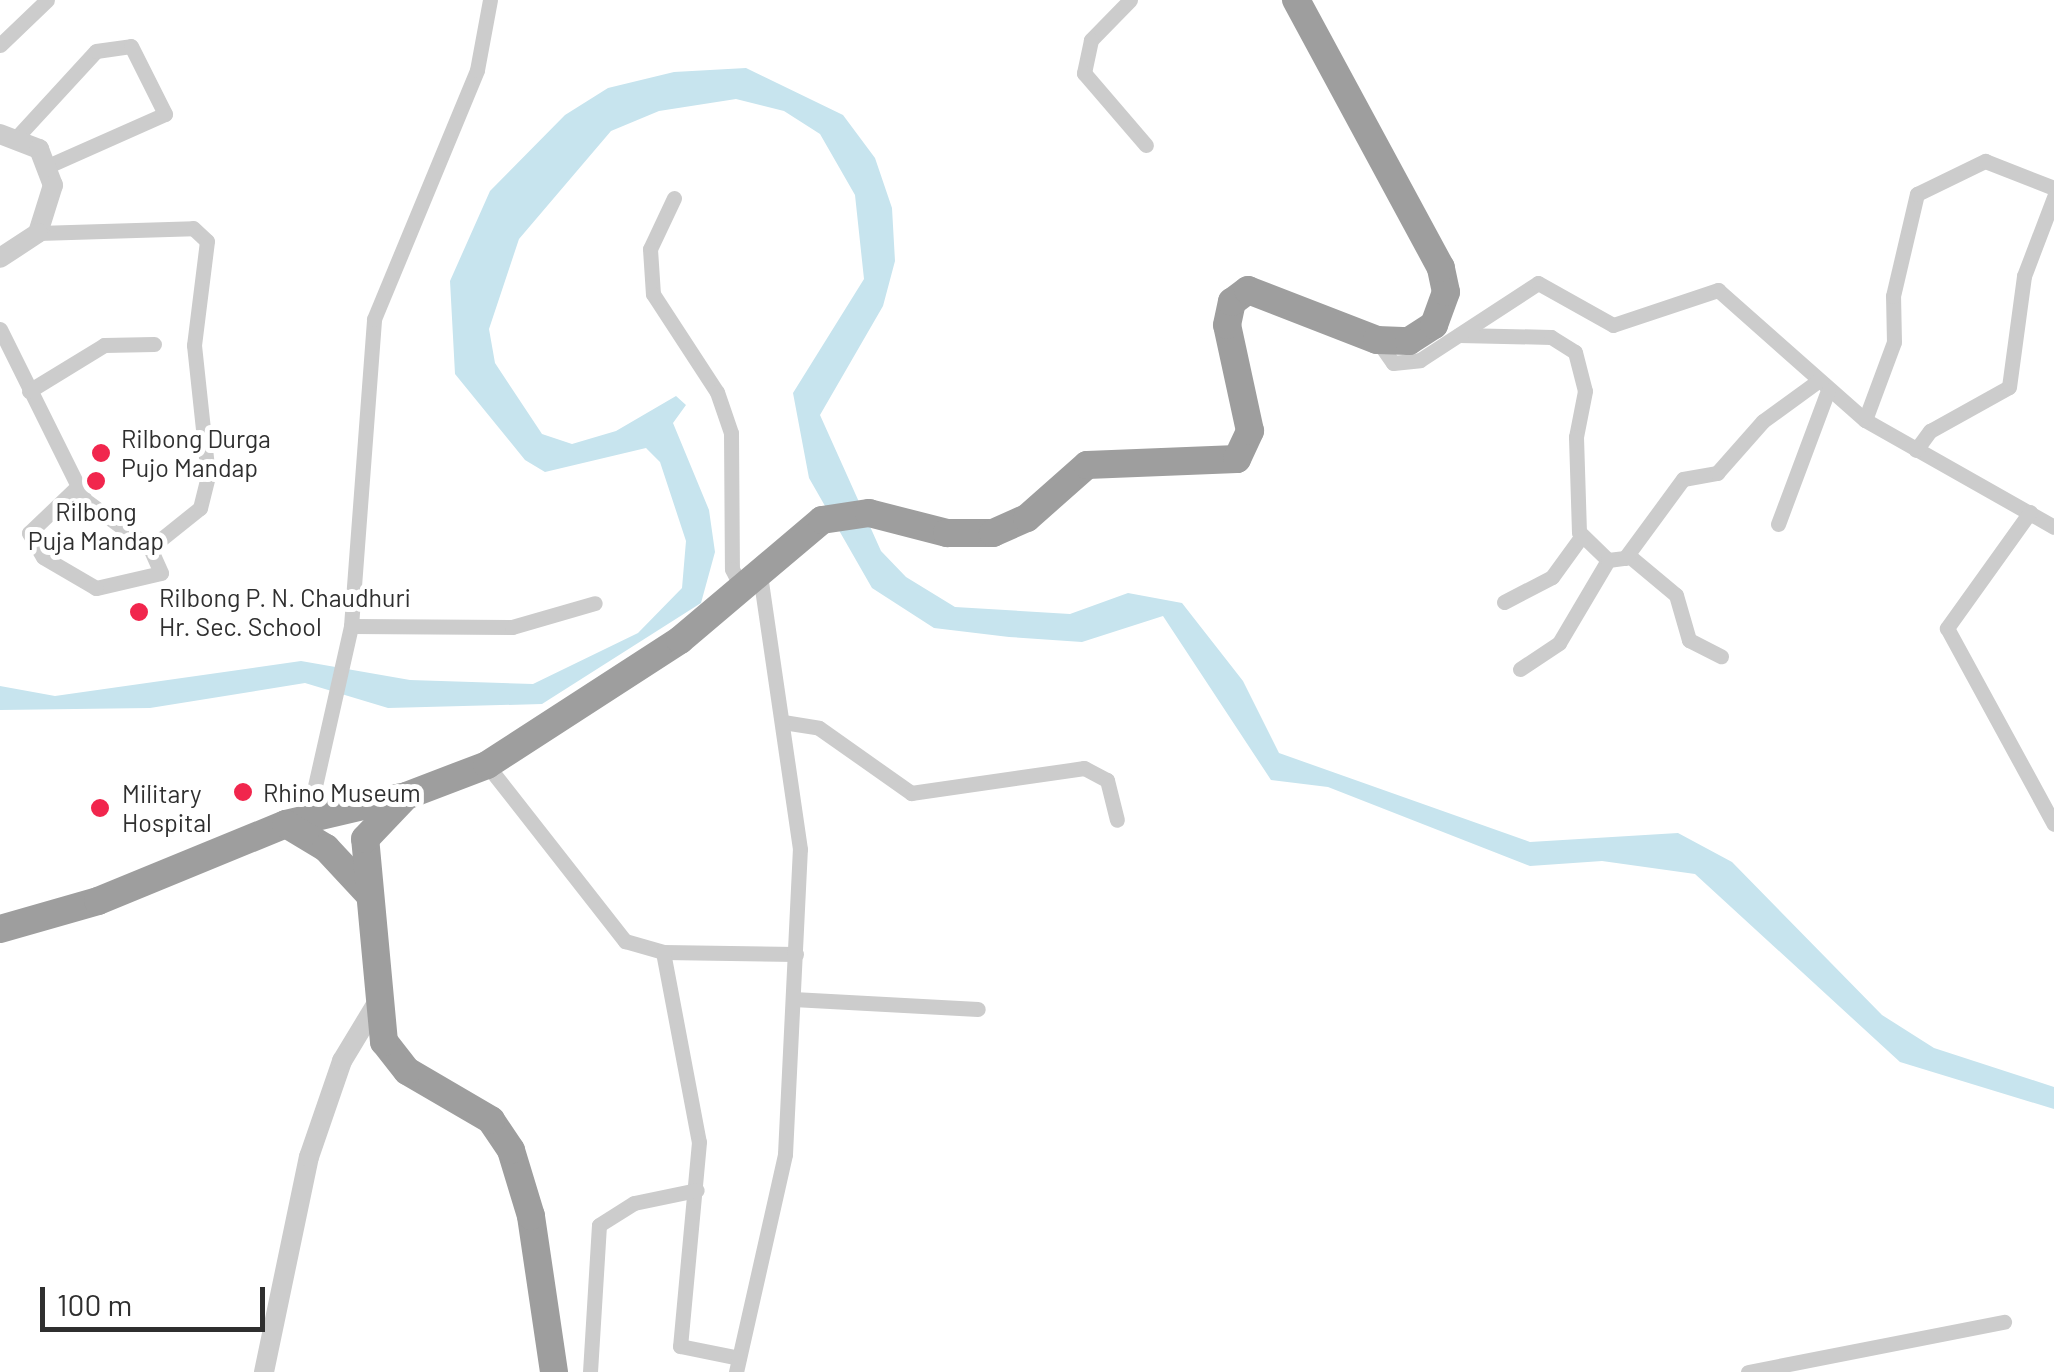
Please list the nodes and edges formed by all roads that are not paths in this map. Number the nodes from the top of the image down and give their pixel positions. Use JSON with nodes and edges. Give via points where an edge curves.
{"nodes":[{"id":1,"x":47,"y":0,"type":"edge"},
{"id":2,"x":490,"y":0,"type":"edge"},
{"id":3,"x":1130,"y":0,"type":"edge"},
{"id":4,"x":1296,"y":0,"type":"edge"},
{"id":5,"x":0,"y":45,"type":"edge"},
{"id":6,"x":8,"y":136,"type":"edge"},
{"id":7,"x":1146,"y":145,"type":"dead end"},
{"id":8,"x":50,"y":166,"type":"junction"},
{"id":9,"x":2054,"y":188,"type":"edge"},
{"id":10,"x":2054,"y":197,"type":"edge"},
{"id":11,"x":674,"y":198,"type":"dead end"},
{"id":12,"x":38,"y":233,"type":"junction"},
{"id":13,"x":0,"y":258,"type":"edge"},
{"id":14,"x":0,"y":329,"type":"edge"},
{"id":15,"x":1459,"y":336,"type":"junction"},
{"id":16,"x":1377,"y":340,"type":"junction"},
{"id":17,"x":154,"y":344,"type":"dead end"},
{"id":18,"x":1823,"y":386,"type":"junction"},
{"id":19,"x":28,"y":391,"type":"junction"},
{"id":20,"x":1865,"y":420,"type":"junction"},
{"id":21,"x":1916,"y":450,"type":"junction"},
{"id":22,"x":77,"y":487,"type":"junction"},
{"id":23,"x":2030,"y":512,"type":"junction"},
{"id":24,"x":1778,"y":524,"type":"dead end"},
{"id":25,"x":2054,"y":527,"type":"edge"},
{"id":26,"x":1581,"y":536,"type":"junction"},
{"id":27,"x":150,"y":548,"type":"junction"},
{"id":28,"x":1628,"y":555,"type":"junction"},
{"id":29,"x":1608,"y":560,"type":"junction"},
{"id":30,"x":756,"y":580,"type":"junction"},
{"id":31,"x":596,"y":602,"type":"dead end"},
{"id":32,"x":1504,"y":602,"type":"dead end"},
{"id":33,"x":349,"y":632,"type":"junction"},
{"id":34,"x":1722,"y":656,"type":"dead end"},
{"id":35,"x":1520,"y":669,"type":"dead end"},
{"id":36,"x":782,"y":722,"type":"junction"},
{"id":37,"x":487,"y":765,"type":"junction"},
{"id":38,"x":406,"y":796,"type":"junction"},
{"id":39,"x":297,"y":820,"type":"junction"},
{"id":40,"x":1116,"y":820,"type":"dead end"},
{"id":41,"x":2054,"y":824,"type":"edge"},
{"id":42,"x":371,"y":897,"type":"junction"},
{"id":43,"x":0,"y":930,"type":"edge"},
{"id":44,"x":663,"y":952,"type":"junction"},
{"id":45,"x":796,"y":954,"type":"junction"},
{"id":46,"x":380,"y":998,"type":"junction"},
{"id":47,"x":793,"y":999,"type":"junction"},
{"id":48,"x":978,"y":1009,"type":"dead end"},
{"id":49,"x":697,"y":1190,"type":"junction"},
{"id":50,"x":2004,"y":1322,"type":"dead end"},
{"id":51,"x":738,"y":1365,"type":"edge"},
{"id":52,"x":264,"y":1372,"type":"edge"},
{"id":53,"x":554,"y":1372,"type":"edge"},
{"id":54,"x":590,"y":1372,"type":"edge"},
{"id":55,"x":1748,"y":1372,"type":"edge"}],
"edges":[{"from":1,"to":5,"type":"street"},
{"from":2,"to":33,"type":"street","via":[[477,70],[374,319]]},
{"from":3,"to":7,"type":"street","via":[[1091,40],[1084,73]]},
{"from":4,"to":16,"type":"highway","via":[[1441,268],[1446,292],[1434,325],[1409,341]]},
{"from":6,"to":8,"type":"street"},
{"from":6,"to":8,"type":"street","via":[[96,52],[131,46],[151,71],[165,114]]},
{"from":8,"to":12,"type":"street"},
{"from":9,"to":20,"type":"street","via":[[1985,161],[1918,194],[1892,296],[1894,342]]},
{"from":10,"to":21,"type":"street","via":[[2024,276],[2009,387],[1930,431]]},
{"from":11,"to":30,"type":"street","via":[[650,248],[653,294],[728,422],[737,491],[732,568]]},
{"from":12,"to":13,"type":"street"},
{"from":12,"to":27,"type":"street","via":[[193,228],[206,237],[194,345],[210,449],[205,496]]},
{"from":14,"to":19,"type":"street"},
{"from":15,"to":16,"type":"street","via":[[1407,364],[1385,359]]},
{"from":15,"to":18,"type":"street","via":[[1528,285],[1550,286],[1613,325],[1718,290]]},
{"from":15,"to":26,"type":"street","via":[[1551,337],[1576,352],[1585,391],[1576,438]]},
{"from":16,"to":30,"type":"highway","via":[[1248,290],[1232,302],[1227,324],[1250,432],[1237,459],[1086,465],[1027,518],[993,533],[869,512],[822,520]]},
{"from":17,"to":19,"type":"street","via":[[104,345]]},
{"from":18,"to":20,"type":"street"},
{"from":18,"to":24,"type":"street"},
{"from":18,"to":28,"type":"street","via":[[1763,421],[1717,473],[1686,476]]},
{"from":19,"to":22,"type":"street"},
{"from":20,"to":21,"type":"street"},
{"from":21,"to":23,"type":"street"},
{"from":22,"to":27,"type":"street"},
{"from":22,"to":27,"type":"street","via":[[29,533],[42,557],[96,588],[161,572]]},
{"from":23,"to":25,"type":"street"},
{"from":23,"to":41,"type":"street","via":[[1946,628]]},
{"from":26,"to":29,"type":"street"},
{"from":26,"to":32,"type":"street","via":[[1552,577]]},
{"from":28,"to":29,"type":"street"},
{"from":28,"to":34,"type":"street","via":[[1676,595],[1689,640]]},
{"from":29,"to":35,"type":"street","via":[[1560,643]]},
{"from":30,"to":36,"type":"street"},
{"from":30,"to":37,"type":"highway"},
{"from":31,"to":33,"type":"street","via":[[512,627]]},
{"from":33,"to":39,"type":"street"},
{"from":36,"to":40,"type":"street","via":[[819,728],[911,793],[1084,768],[1107,780]]},
{"from":36,"to":45,"type":"street","via":[[800,848]]},
{"from":37,"to":38,"type":"highway"},
{"from":37,"to":44,"type":"street","via":[[614,932]]},
{"from":38,"to":39,"type":"highway"},
{"from":38,"to":42,"type":"highway","via":[[365,839]]},
{"from":39,"to":42,"type":"highway"},
{"from":39,"to":43,"type":"highway","via":[[98,901]]},
{"from":42,"to":46,"type":"highway"},
{"from":44,"to":45,"type":"street"},
{"from":44,"to":49,"type":"street","via":[[699,1142]]},
{"from":45,"to":47,"type":"street"},
{"from":46,"to":52,"type":"street","via":[[342,1060],[309,1157]]},
{"from":46,"to":53,"type":"highway","via":[[380,1027],[393,1057],[476,1108],[511,1150],[531,1216]]},
{"from":47,"to":48,"type":"street"},
{"from":47,"to":51,"type":"street","via":[[784,1154]]},
{"from":49,"to":51,"type":"street","via":[[680,1346]]},
{"from":49,"to":54,"type":"street","via":[[618,1209],[599,1225]]},
{"from":50,"to":55,"type":"street"}]}
